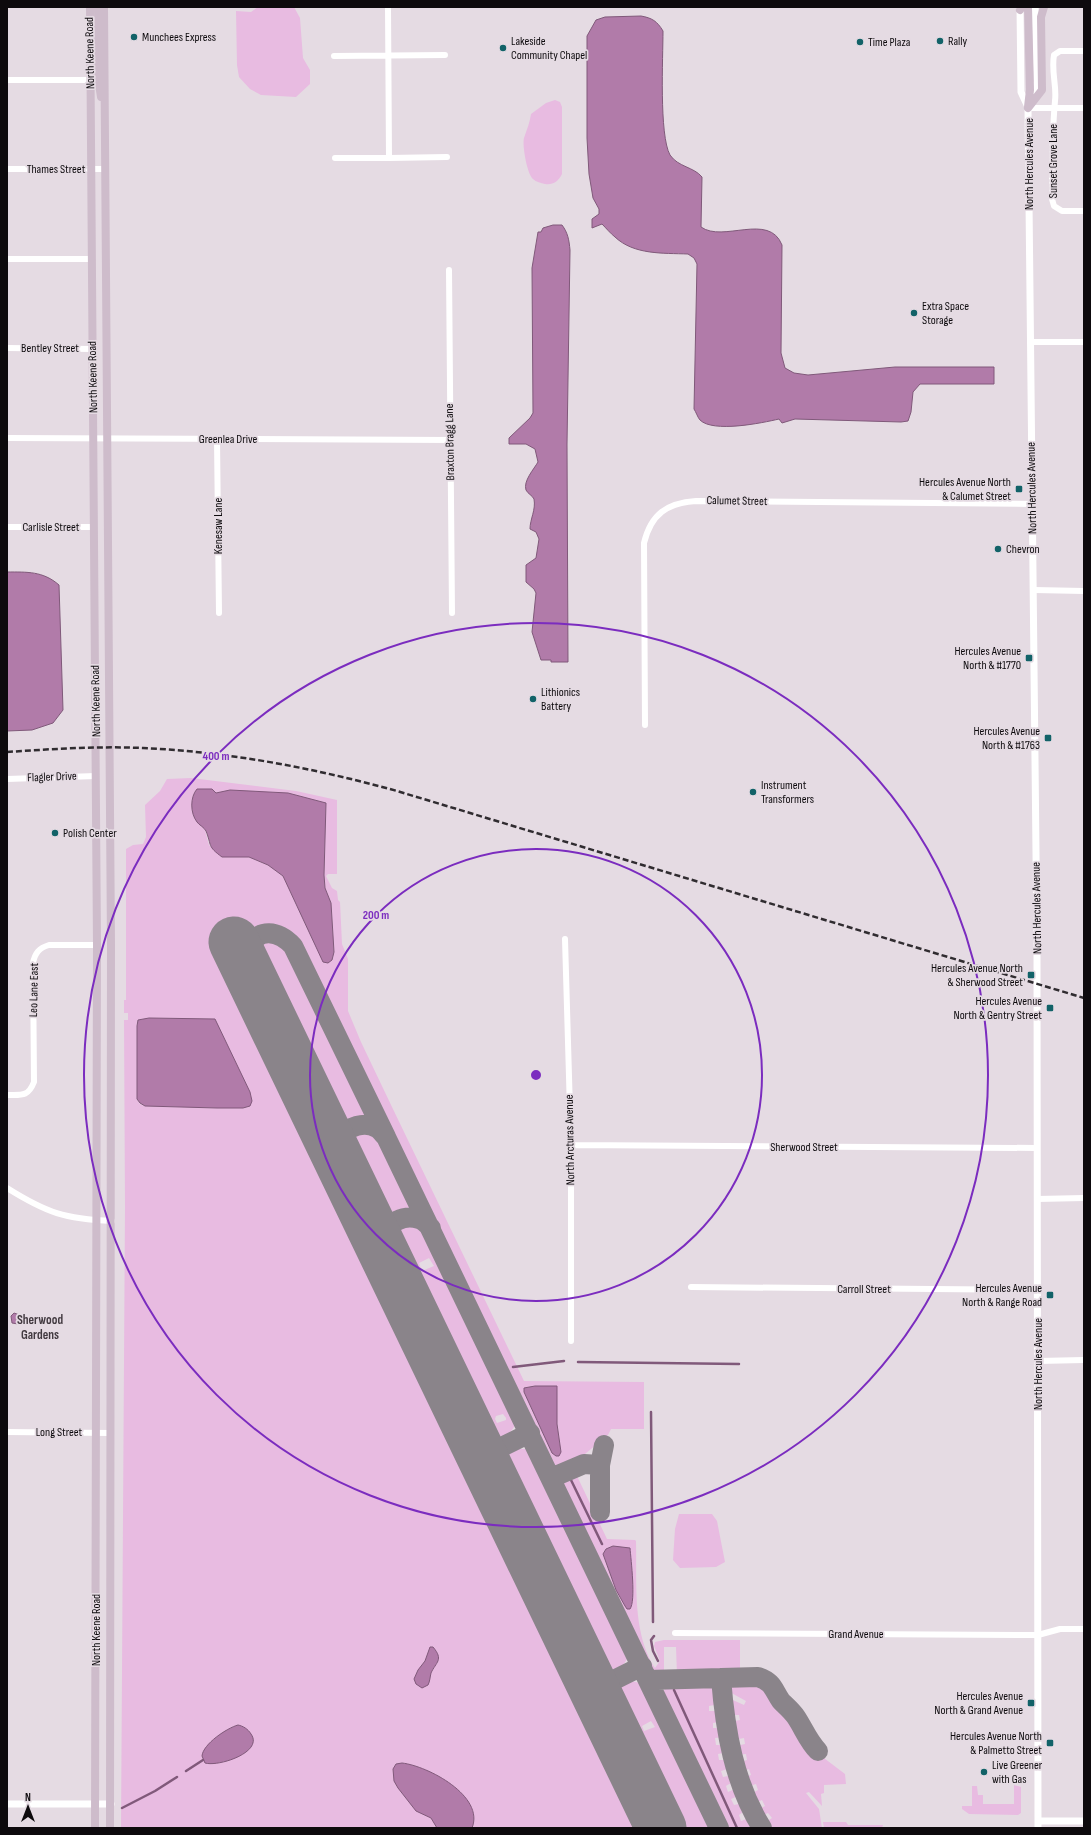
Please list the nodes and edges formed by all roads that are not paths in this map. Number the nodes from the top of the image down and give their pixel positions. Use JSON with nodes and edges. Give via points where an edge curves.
{"nodes":[{"id":1,"x":90,"y":7,"type":"edge"},
{"id":2,"x":98,"y":7,"type":"edge"},
{"id":3,"x":104,"y":7,"type":"edge"},
{"id":4,"x":388,"y":7,"type":"edge"},
{"id":5,"x":1035,"y":7,"type":"edge"},
{"id":6,"x":1044,"y":7,"type":"edge"},
{"id":7,"x":1022,"y":8,"type":"edge"},
{"id":8,"x":1084,"y":50,"type":"edge"},
{"id":9,"x":388,"y":55,"type":"junction"},
{"id":10,"x":445,"y":55,"type":"dead end"},
{"id":11,"x":334,"y":56,"type":"dead end"},
{"id":12,"x":7,"y":80,"type":"edge"},
{"id":13,"x":90,"y":80,"type":"junction"},
{"id":14,"x":1028,"y":108,"type":"junction"},
{"id":15,"x":1054,"y":108,"type":"junction"},
{"id":16,"x":1084,"y":108,"type":"edge"},
{"id":17,"x":105,"y":122,"type":"junction"},
{"id":18,"x":447,"y":157,"type":"dead end"},
{"id":19,"x":335,"y":158,"type":"dead end"},
{"id":20,"x":389,"y":158,"type":"junction"},
{"id":21,"x":7,"y":169,"type":"edge"},
{"id":22,"x":91,"y":169,"type":"junction"},
{"id":23,"x":106,"y":169,"type":"junction"},
{"id":24,"x":1084,"y":211,"type":"edge"},
{"id":25,"x":7,"y":259,"type":"edge"},
{"id":26,"x":92,"y":259,"type":"junction"},
{"id":27,"x":448,"y":270,"type":"dead end"},
{"id":28,"x":1030,"y":342,"type":"junction"},
{"id":29,"x":1084,"y":342,"type":"edge"},
{"id":30,"x":7,"y":348,"type":"edge"},
{"id":31,"x":93,"y":348,"type":"junction"},
{"id":32,"x":7,"y":438,"type":"edge"},
{"id":33,"x":94,"y":438,"type":"junction"},
{"id":34,"x":109,"y":438,"type":"junction"},
{"id":35,"x":217,"y":439,"type":"junction"},
{"id":36,"x":450,"y":440,"type":"junction"},
{"id":37,"x":1033,"y":504,"type":"junction"},
{"id":38,"x":7,"y":527,"type":"edge"},
{"id":39,"x":94,"y":528,"type":"junction"},
{"id":40,"x":1034,"y":590,"type":"junction"},
{"id":41,"x":1084,"y":591,"type":"edge"},
{"id":42,"x":219,"y":613,"type":"dead end"},
{"id":43,"x":452,"y":613,"type":"dead end"},
{"id":44,"x":645,"y":725,"type":"dead end"},
{"id":45,"x":96,"y":776,"type":"junction"},
{"id":46,"x":7,"y":779,"type":"edge"},
{"id":47,"x":565,"y":939,"type":"dead end"},
{"id":48,"x":97,"y":945,"type":"junction"},
{"id":49,"x":7,"y":1095,"type":"edge"},
{"id":50,"x":571,"y":1145,"type":"junction"},
{"id":51,"x":1037,"y":1148,"type":"junction"},
{"id":52,"x":7,"y":1188,"type":"edge"},
{"id":53,"x":1084,"y":1198,"type":"edge"},
{"id":54,"x":1037,"y":1199,"type":"junction"},
{"id":55,"x":97,"y":1220,"type":"junction"},
{"id":56,"x":112,"y":1221,"type":"junction"},
{"id":57,"x":690,"y":1287,"type":"dead end"},
{"id":58,"x":1037,"y":1290,"type":"junction"},
{"id":59,"x":571,"y":1341,"type":"dead end"},
{"id":60,"x":1084,"y":1360,"type":"edge"},
{"id":61,"x":1038,"y":1362,"type":"junction"},
{"id":62,"x":7,"y":1432,"type":"edge"},
{"id":63,"x":97,"y":1432,"type":"junction"},
{"id":64,"x":112,"y":1433,"type":"junction"},
{"id":65,"x":1084,"y":1629,"type":"edge"},
{"id":66,"x":675,"y":1633,"type":"dead end"},
{"id":67,"x":1038,"y":1635,"type":"junction"},
{"id":68,"x":7,"y":1804,"type":"edge"},
{"id":69,"x":96,"y":1804,"type":"junction"},
{"id":70,"x":111,"y":1804,"type":"junction"},
{"id":71,"x":1084,"y":1821,"type":"edge"},
{"id":72,"x":1038,"y":1824,"type":"edge"},
{"id":73,"x":96,"y":1828,"type":"edge"},
{"id":74,"x":110,"y":1828,"type":"edge"}],
"edges":[{"from":1,"to":13,"type":"main road","name":"North Keene Road"},
{"from":2,"to":17,"type":"main road","via":[[99,84]]},
{"from":3,"to":17,"type":"main road","name":"North Keene Road"},
{"from":4,"to":9,"type":"street"},
{"from":5,"to":14,"type":"street","name":"North Hercules Avenue","via":[[1037,82]]},
{"from":6,"to":14,"type":"main road","via":[[1041,17],[1042,90]]},
{"from":7,"to":14,"type":"main road","via":[[1030,90]]},
{"from":8,"to":15,"type":"street","name":"Sunset Grove Lane","via":[[1060,51],[1054,55]]},
{"from":9,"to":10,"type":"street"},
{"from":9,"to":11,"type":"street"},
{"from":9,"to":20,"type":"street"},
{"from":12,"to":13,"type":"street"},
{"from":13,"to":22,"type":"main road","name":"North Keene Road"},
{"from":14,"to":15,"type":"street","name":"Sunset Grove Lane"},
{"from":14,"to":28,"type":"street","name":"North Hercules Avenue"},
{"from":15,"to":16,"type":"street","name":"Sunset Grove Lane"},
{"from":15,"to":24,"type":"street","name":"Sunset Grove Lane","via":[[1054,206],[1062,211]]},
{"from":17,"to":23,"type":"main road","name":"North Keene Road"},
{"from":18,"to":20,"type":"street"},
{"from":19,"to":20,"type":"street"},
{"from":21,"to":22,"type":"street","name":"Thames Street"},
{"from":22,"to":23,"type":"street","name":"Thames Street"},
{"from":22,"to":26,"type":"main road","name":"North Keene Road"},
{"from":23,"to":34,"type":"main road","name":"North Keene Road"},
{"from":25,"to":26,"type":"street"},
{"from":26,"to":31,"type":"main road","name":"North Keene Road"},
{"from":27,"to":36,"type":"street","name":"Braxton Bragg Lane"},
{"from":28,"to":29,"type":"street"},
{"from":28,"to":37,"type":"street","name":"North Hercules Avenue"},
{"from":30,"to":31,"type":"street","name":"Bentley Street"},
{"from":31,"to":33,"type":"main road","name":"North Keene Road"},
{"from":32,"to":33,"type":"street","name":"Greenlea Drive"},
{"from":33,"to":34,"type":"street","name":"Greenlea Drive"},
{"from":33,"to":39,"type":"main road","name":"North Keene Road"},
{"from":34,"to":35,"type":"street","name":"Greenlea Drive"},
{"from":34,"to":56,"type":"main road","name":"North Keene Road"},
{"from":35,"to":36,"type":"street","name":"Greenlea Drive"},
{"from":35,"to":42,"type":"street","name":"Kenesaw Lane"},
{"from":36,"to":43,"type":"street","name":"Braxton Bragg Lane"},
{"from":37,"to":40,"type":"street","name":"North Hercules Avenue"},
{"from":37,"to":44,"type":"street","name":"Calumet Street","via":[[696,501],[669,506],[652,522],[644,543]]},
{"from":38,"to":39,"type":"street","name":"Carlisle Street"},
{"from":39,"to":45,"type":"main road","name":"North Keene Road"},
{"from":40,"to":41,"type":"street"},
{"from":40,"to":51,"type":"street","name":"North Hercules Avenue"},
{"from":45,"to":46,"type":"street","name":"Flagler Drive"},
{"from":45,"to":48,"type":"main road","name":"North Keene Road"},
{"from":47,"to":50,"type":"street","name":"North Arcturas Avenue"},
{"from":48,"to":49,"type":"street","name":"Leo Lane East","via":[[49,945],[34,956],[34,1082],[30,1090],[20,1095]]},
{"from":48,"to":55,"type":"main road","name":"North Keene Road"},
{"from":50,"to":51,"type":"street","name":"Sherwood Street"},
{"from":50,"to":59,"type":"street","name":"North Arcturas Avenue"},
{"from":51,"to":54,"type":"street","name":"North Hercules Avenue"},
{"from":52,"to":55,"type":"street","via":[[38,1207],[56,1214],[76,1219]]},
{"from":53,"to":54,"type":"street"},
{"from":54,"to":58,"type":"street","name":"North Hercules Avenue"},
{"from":55,"to":56,"type":"street"},
{"from":55,"to":63,"type":"main road","name":"North Keene Road"},
{"from":56,"to":64,"type":"main road","name":"North Keene Road"},
{"from":57,"to":58,"type":"street","name":"Carroll Street"},
{"from":58,"to":61,"type":"street","name":"North Hercules Avenue"},
{"from":60,"to":61,"type":"street"},
{"from":61,"to":67,"type":"street","name":"North Hercules Avenue"},
{"from":62,"to":63,"type":"street","name":"Long Street"},
{"from":63,"to":64,"type":"street","name":"Long Street"},
{"from":63,"to":69,"type":"main road","name":"North Keene Road"},
{"from":64,"to":70,"type":"main road","name":"North Keene Road"},
{"from":65,"to":67,"type":"street","name":"Grand Avenue","via":[[1060,1629]]},
{"from":66,"to":67,"type":"street","name":"Grand Avenue"},
{"from":67,"to":72,"type":"street","name":"North Hercules Avenue"},
{"from":68,"to":69,"type":"street"},
{"from":69,"to":70,"type":"street"},
{"from":69,"to":73,"type":"main road","name":"North Keene Road"},
{"from":70,"to":74,"type":"main road","name":"North Keene Road"},
{"from":71,"to":72,"type":"street"}]}
